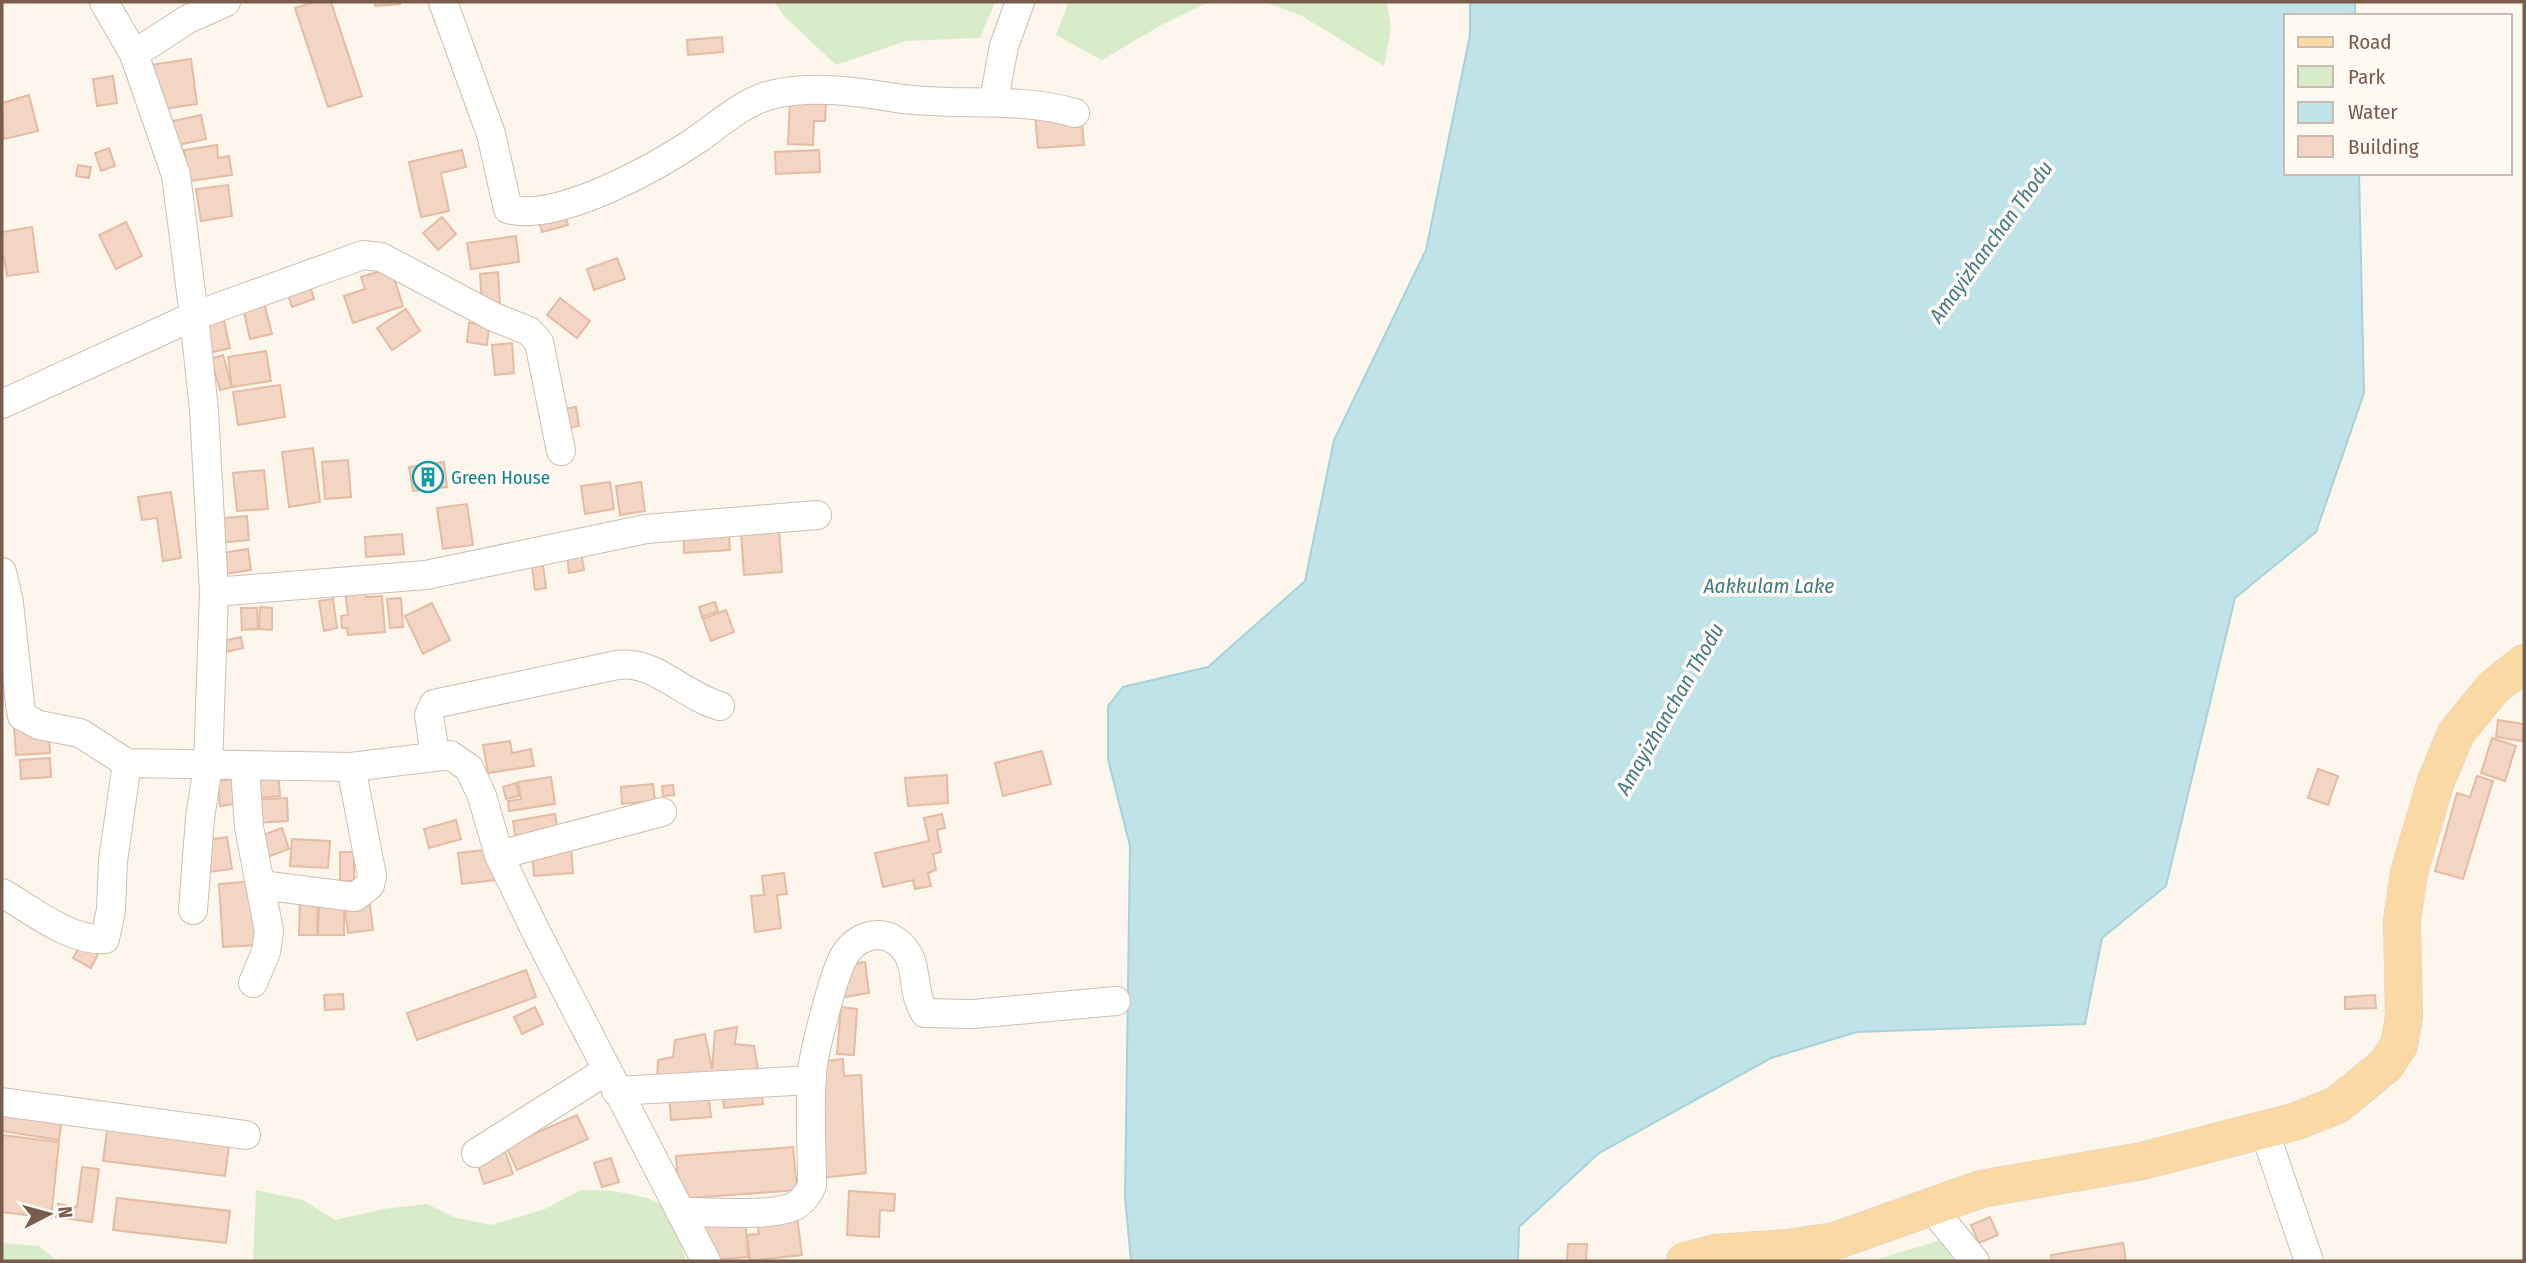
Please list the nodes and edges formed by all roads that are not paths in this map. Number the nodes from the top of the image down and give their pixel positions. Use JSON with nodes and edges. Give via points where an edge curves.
{"nodes":[{"id":1,"x":104,"y":2,"type":"edge"},
{"id":2,"x":226,"y":2,"type":"edge"},
{"id":3,"x":443,"y":2,"type":"edge"},
{"id":4,"x":1020,"y":2,"type":"edge"},
{"id":5,"x":185,"y":10,"type":"edge"},
{"id":6,"x":134,"y":54,"type":"junction"},
{"id":7,"x":994,"y":100,"type":"junction"},
{"id":8,"x":1076,"y":113,"type":"dead end"},
{"id":9,"x":194,"y":316,"type":"junction"},
{"id":10,"x":2,"y":404,"type":"edge"},
{"id":11,"x":561,"y":451,"type":"dead end"},
{"id":12,"x":817,"y":515,"type":"dead end"},
{"id":13,"x":2,"y":572,"type":"edge"},
{"id":14,"x":215,"y":592,"type":"junction"},
{"id":15,"x":2524,"y":663,"type":"edge"},
{"id":16,"x":720,"y":706,"type":"dead end"},
{"id":17,"x":435,"y":755,"type":"junction"},
{"id":18,"x":127,"y":763,"type":"junction"},
{"id":19,"x":208,"y":766,"type":"junction"},
{"id":20,"x":245,"y":767,"type":"junction"},
{"id":21,"x":351,"y":767,"type":"junction"},
{"id":22,"x":662,"y":812,"type":"dead end"},
{"id":23,"x":499,"y":855,"type":"junction"},
{"id":24,"x":261,"y":885,"type":"junction"},
{"id":25,"x":2,"y":893,"type":"edge"},
{"id":26,"x":193,"y":910,"type":"dead end"},
{"id":27,"x":253,"y":983,"type":"dead end"},
{"id":28,"x":1116,"y":1001,"type":"dead end"},
{"id":29,"x":812,"y":1080,"type":"junction"},
{"id":30,"x":611,"y":1081,"type":"junction"},
{"id":31,"x":2,"y":1102,"type":"edge"},
{"id":32,"x":2264,"y":1130,"type":"junction"},
{"id":33,"x":246,"y":1135,"type":"dead end"},
{"id":34,"x":476,"y":1153,"type":"dead end"},
{"id":35,"x":1930,"y":1206,"type":"junction"},
{"id":36,"x":680,"y":1212,"type":"junction"},
{"id":37,"x":706,"y":1261,"type":"edge"},
{"id":38,"x":1685,"y":1261,"type":"edge"},
{"id":39,"x":1975,"y":1261,"type":"edge"},
{"id":40,"x":2309,"y":1261,"type":"edge"}],
"edges":[{"from":1,"to":6,"type":"street"},
{"from":2,"to":5,"type":"street"},
{"from":3,"to":7,"type":"street","via":[[491,134],[508,209],[521,213],[617,186],[753,101],[775,94],[802,90]]},
{"from":4,"to":7,"type":"street","via":[[1004,46]]},
{"from":5,"to":6,"type":"street"},
{"from":6,"to":9,"type":"street","via":[[176,175]]},
{"from":7,"to":8,"type":"street"},
{"from":9,"to":10,"type":"street"},
{"from":9,"to":11,"type":"street","via":[[363,255],[381,257],[529,331],[539,342]]},
{"from":9,"to":14,"type":"street"},
{"from":12,"to":14,"type":"street","via":[[646,529],[426,575]]},
{"from":13,"to":18,"type":"street","via":[[22,716],[29,722],[80,733]]},
{"from":14,"to":19,"type":"street"},
{"from":15,"to":32,"type":"main road","via":[[2493,688],[2456,733],[2435,784],[2402,920],[2404,1017],[2399,1045],[2386,1065],[2337,1105]]},
{"from":16,"to":17,"type":"street","via":[[642,665],[617,665],[434,704],[429,715]]},
{"from":17,"to":21,"type":"street"},
{"from":17,"to":23,"type":"street","via":[[450,755],[469,768]]},
{"from":18,"to":19,"type":"street"},
{"from":18,"to":25,"type":"street","via":[[105,939],[75,934]]},
{"from":19,"to":20,"type":"street"},
{"from":19,"to":26,"type":"street"},
{"from":20,"to":21,"type":"street"},
{"from":20,"to":24,"type":"street","via":[[249,827]]},
{"from":21,"to":24,"type":"street","via":[[372,876],[370,886],[355,897]]},
{"from":22,"to":23,"type":"street"},
{"from":23,"to":30,"type":"street"},
{"from":24,"to":27,"type":"street","via":[[269,931]]},
{"from":28,"to":29,"type":"street","via":[[973,1014],[925,1013],[919,1004],[910,954],[895,940],[870,934],[843,958]]},
{"from":29,"to":30,"type":"street"},
{"from":29,"to":36,"type":"street","via":[[812,1185],[807,1196],[793,1207],[776,1210]]},
{"from":30,"to":34,"type":"street"},
{"from":30,"to":36,"type":"street"},
{"from":31,"to":33,"type":"street"},
{"from":32,"to":35,"type":"main road","via":[[2142,1161],[1981,1189]]},
{"from":32,"to":40,"type":"street"},
{"from":35,"to":38,"type":"main road","via":[[1835,1241],[1715,1253]]},
{"from":35,"to":39,"type":"street"},
{"from":36,"to":37,"type":"street"}]}
